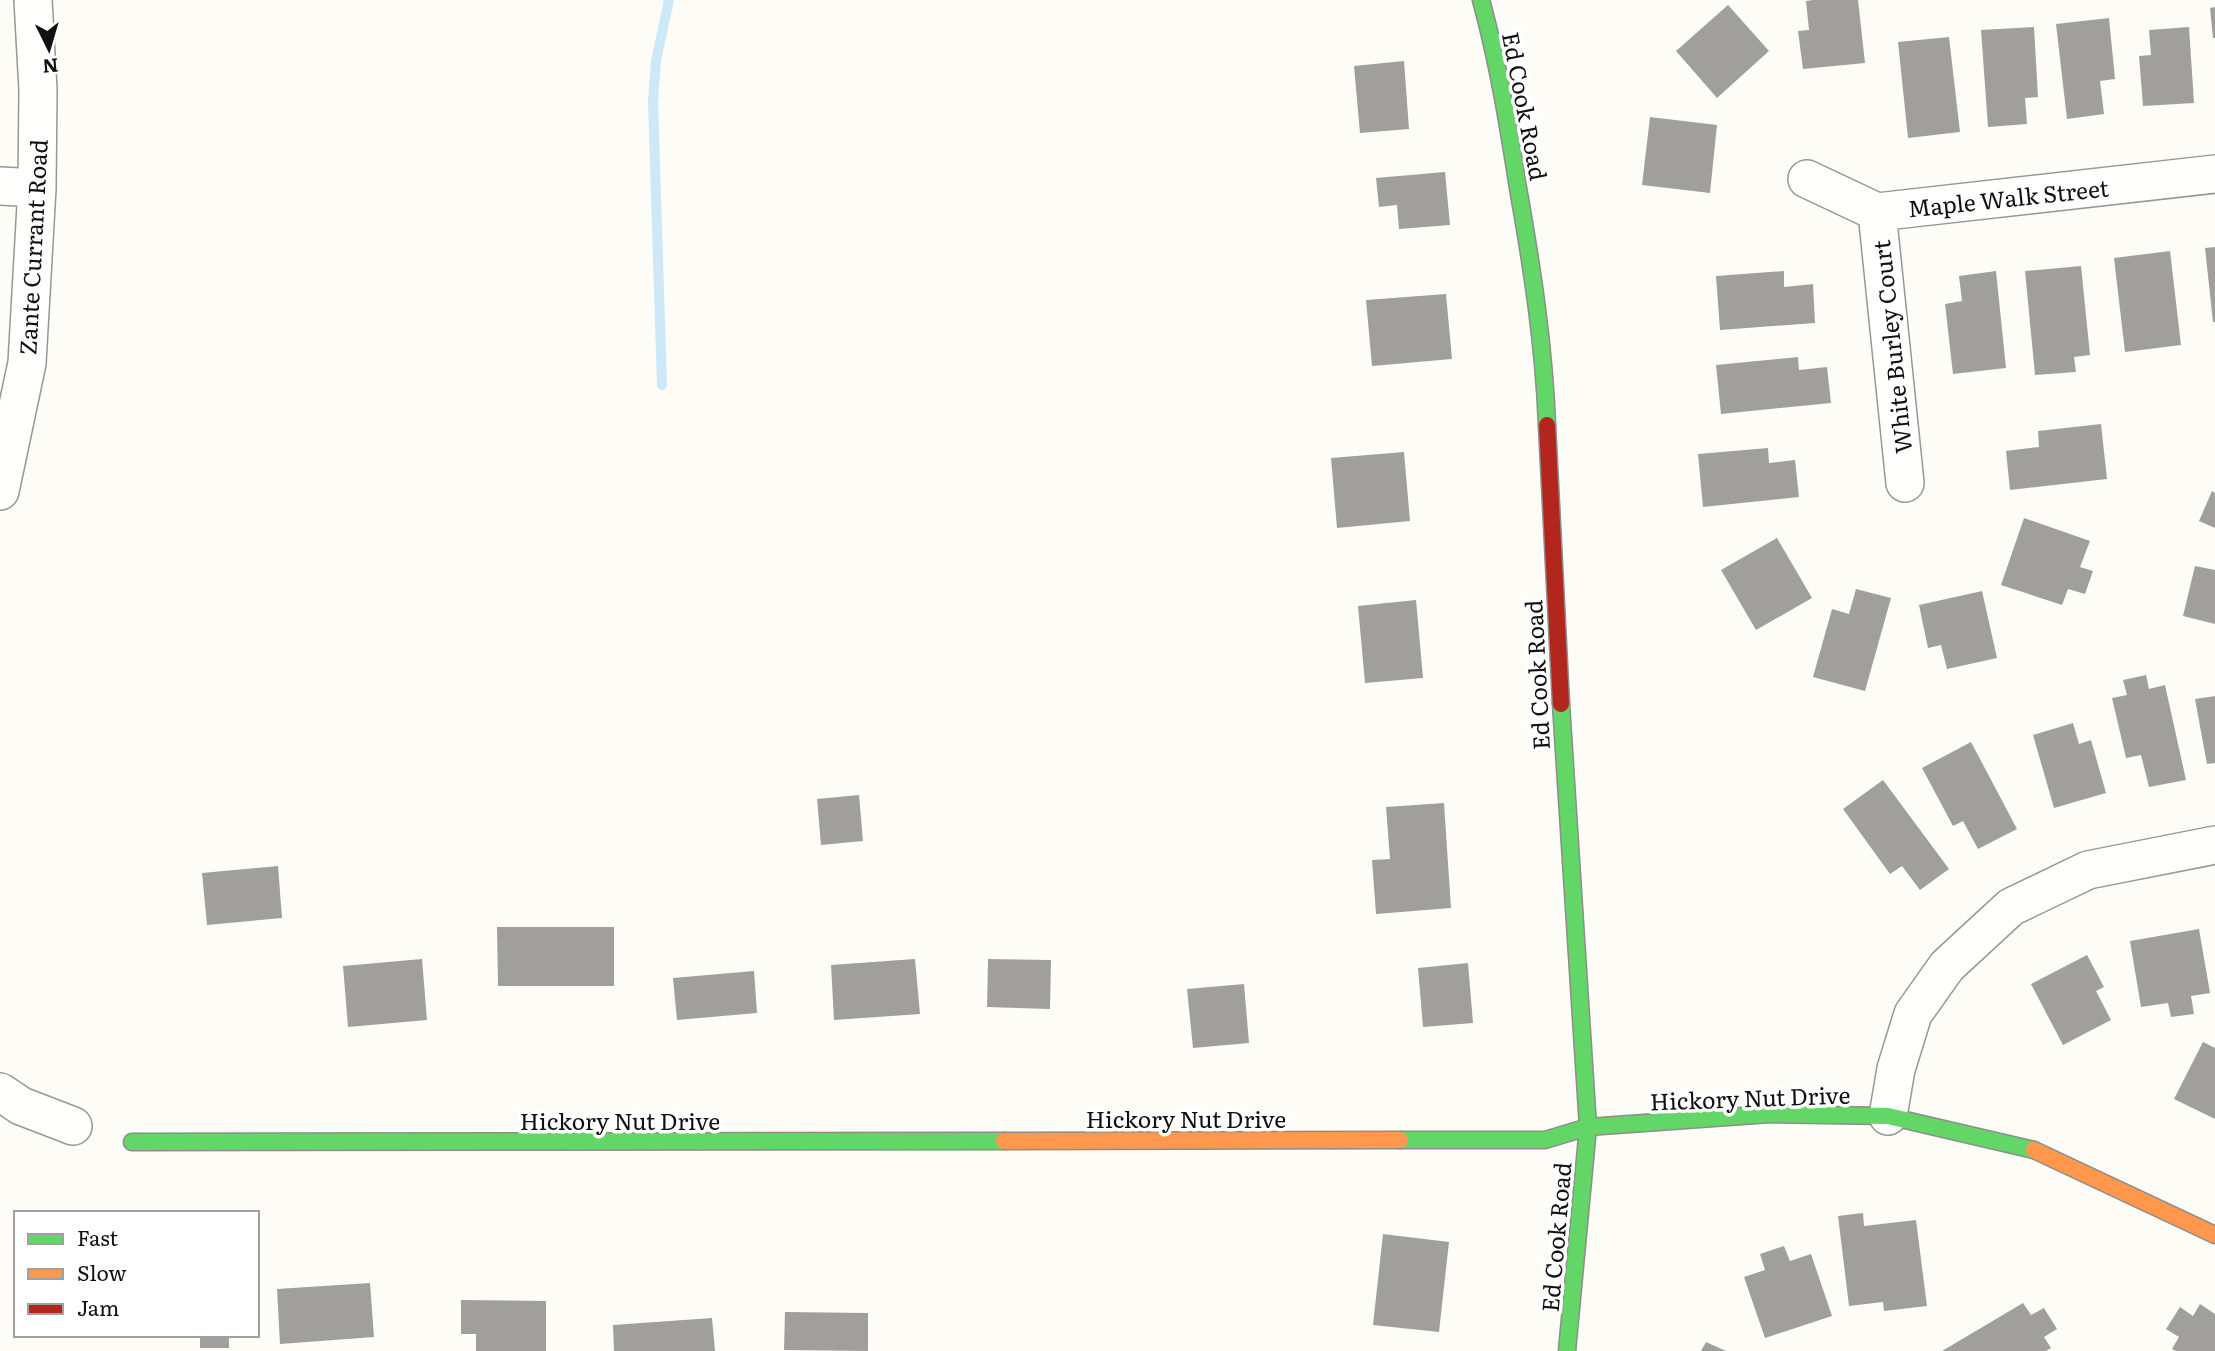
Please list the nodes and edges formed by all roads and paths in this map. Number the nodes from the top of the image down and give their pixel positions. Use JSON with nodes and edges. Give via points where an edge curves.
{"nodes":[{"id":1,"x":33,"y":0,"type":"edge"},
{"id":2,"x":1481,"y":0,"type":"edge"},
{"id":3,"x":2215,"y":174,"type":"edge"},
{"id":4,"x":1807,"y":179,"type":"dead end"},
{"id":5,"x":0,"y":186,"type":"edge"},
{"id":6,"x":37,"y":188,"type":"junction"},
{"id":7,"x":1877,"y":212,"type":"junction"},
{"id":8,"x":1905,"y":483,"type":"dead end"},
{"id":9,"x":0,"y":491,"type":"edge"},
{"id":10,"x":2215,"y":845,"type":"edge"},
{"id":11,"x":0,"y":1092,"type":"edge"},
{"id":12,"x":1888,"y":1116,"type":"junction"},
{"id":13,"x":72,"y":1126,"type":"dead end"},
{"id":14,"x":1588,"y":1127,"type":"junction"},
{"id":15,"x":132,"y":1142,"type":"dead end"},
{"id":16,"x":2215,"y":1235,"type":"edge"},
{"id":17,"x":1567,"y":1351,"type":"edge"}],
"edges":[{"from":1,"to":6,"type":"street","name":"Zante Currant Road"},
{"from":2,"to":14,"type":"street","name":"Ed Cook Road","via":[[1499,73],[1545,374]]},
{"from":3,"to":7,"type":"street","name":"Maple Walk Street"},
{"from":4,"to":7,"type":"street","name":"Maple Walk Street"},
{"from":5,"to":6,"type":"street"},
{"from":6,"to":9,"type":"street","name":"Zante Currant Road","via":[[27,363]]},
{"from":7,"to":8,"type":"street","name":"White Burley Court"},
{"from":10,"to":12,"type":"street","via":[[2088,870],[2011,907],[1947,966],[1913,1014]]},
{"from":11,"to":13,"type":"street","via":[[21,1106]]},
{"from":12,"to":14,"type":"street","name":"Hickory Nut Drive","via":[[1770,1114]]},
{"from":12,"to":16,"type":"street","name":"Hickory Nut Drive","via":[[2039,1151]]},
{"from":14,"to":15,"type":"street","name":"Hickory Nut Drive","via":[[1545,1140]]},
{"from":14,"to":17,"type":"street","name":"Ed Cook Road"}]}
